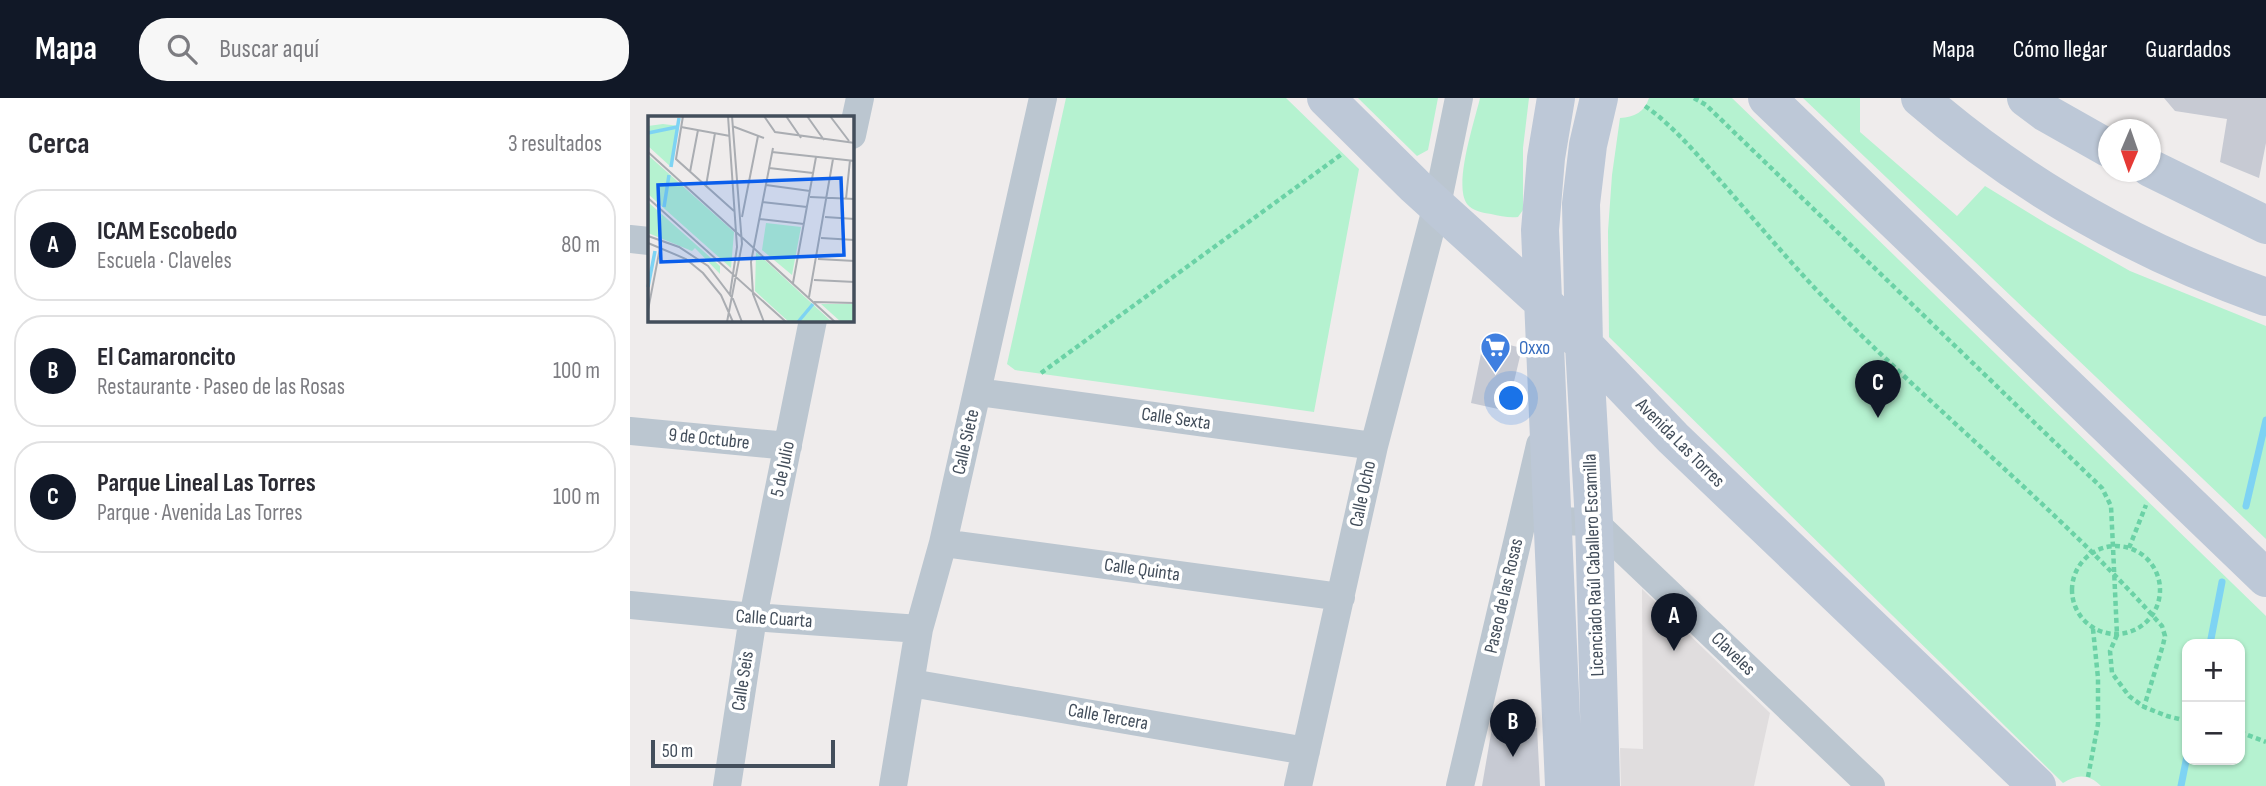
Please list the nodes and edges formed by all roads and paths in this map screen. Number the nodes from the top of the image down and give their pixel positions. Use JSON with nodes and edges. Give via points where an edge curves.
{"nodes":[{"id":1,"x":860,"y":98,"type":"edge"},
{"id":2,"x":1043,"y":98,"type":"edge"},
{"id":3,"x":1326,"y":98,"type":"edge"},
{"id":4,"x":1459,"y":98,"type":"edge"},
{"id":5,"x":1556,"y":98,"type":"edge"},
{"id":6,"x":1599,"y":98,"type":"edge"},
{"id":7,"x":1694,"y":98,"type":"edge"},
{"id":8,"x":1767,"y":98,"type":"edge"},
{"id":9,"x":1920,"y":98,"type":"edge"},
{"id":10,"x":2026,"y":98,"type":"edge"},
{"id":11,"x":1645,"y":106,"type":"dead end"},
{"id":12,"x":854,"y":126,"type":"edge"},
{"id":13,"x":2098,"y":142,"type":"edge"},
{"id":14,"x":1343,"y":153,"type":"dead end"},
{"id":15,"x":2161,"y":173,"type":"edge"},
{"id":16,"x":1437,"y":205,"type":"junction"},
{"id":17,"x":2266,"y":225,"type":"edge"},
{"id":18,"x":630,"y":239,"type":"edge"},
{"id":19,"x":648,"y":241,"type":"edge"},
{"id":20,"x":2266,"y":297,"type":"edge"},
{"id":21,"x":1542,"y":301,"type":"junction"},
{"id":22,"x":813,"y":322,"type":"edge"},
{"id":23,"x":1584,"y":345,"type":"junction"},
{"id":24,"x":1041,"y":373,"type":"dead end"},
{"id":25,"x":978,"y":392,"type":"junction"},
{"id":26,"x":1549,"y":407,"type":"junction"},
{"id":27,"x":630,"y":431,"type":"edge"},
{"id":28,"x":788,"y":446,"type":"junction"},
{"id":29,"x":1374,"y":446,"type":"junction"},
{"id":30,"x":2167,"y":481,"type":"junction"},
{"id":31,"x":1553,"y":522,"type":"junction"},
{"id":32,"x":1594,"y":522,"type":"junction"},
{"id":33,"x":943,"y":544,"type":"junction"},
{"id":34,"x":2113,"y":547,"type":"junction"},
{"id":35,"x":2129,"y":548,"type":"junction"},
{"id":36,"x":2093,"y":553,"type":"junction"},
{"id":37,"x":2114,"y":575,"type":"junction"},
{"id":38,"x":2266,"y":578,"type":"edge"},
{"id":39,"x":1341,"y":597,"type":"junction"},
{"id":40,"x":630,"y":605,"type":"edge"},
{"id":41,"x":2152,"y":616,"type":"junction"},
{"id":42,"x":753,"y":617,"type":"junction"},
{"id":43,"x":2092,"y":628,"type":"junction"},
{"id":44,"x":919,"y":629,"type":"junction"},
{"id":45,"x":2117,"y":635,"type":"junction"},
{"id":46,"x":911,"y":683,"type":"junction"},
{"id":47,"x":2144,"y":707,"type":"junction"},
{"id":48,"x":2182,"y":720,"type":"edge"},
{"id":49,"x":2245,"y":734,"type":"edge"},
{"id":50,"x":2266,"y":742,"type":"edge"},
{"id":51,"x":1306,"y":751,"type":"junction"},
{"id":52,"x":1842,"y":774,"type":"edge"},
{"id":53,"x":2088,"y":777,"type":"dead end"},
{"id":54,"x":727,"y":786,"type":"edge"},
{"id":55,"x":893,"y":786,"type":"edge"},
{"id":56,"x":1298,"y":786,"type":"edge"},
{"id":57,"x":1460,"y":786,"type":"edge"},
{"id":58,"x":1564,"y":786,"type":"edge"},
{"id":59,"x":1601,"y":786,"type":"edge"},
{"id":60,"x":1871,"y":786,"type":"edge"},
{"id":61,"x":2037,"y":786,"type":"edge"}],
"edges":[{"from":1,"to":12,"type":"street"},
{"from":2,"to":25,"type":"street","name":"Calle Siete"},
{"from":3,"to":16,"type":"street","name":"Avenida Las Torres"},
{"from":4,"to":16,"type":"street","name":"Calle Ocho"},
{"from":5,"to":21,"type":"street","name":"Licenciado Raúl Caballero Escamilla","via":[[1540,230]]},
{"from":6,"to":23,"type":"street","name":"Licenciado Raúl Caballero Escamilla","via":[[1581,204]]},
{"from":7,"to":34,"type":"path","via":[[2102,488],[2110,506]]},
{"from":8,"to":30,"type":"street"},
{"from":9,"to":20,"type":"street","via":[[1961,134],[2029,181],[2101,223],[2161,255]]},
{"from":10,"to":13,"type":"street"},
{"from":11,"to":36,"type":"path","via":[[1706,165],[1854,329]]},
{"from":14,"to":24,"type":"path"},
{"from":15,"to":17,"type":"street"},
{"from":16,"to":21,"type":"street","name":"Avenida Las Torres"},
{"from":16,"to":29,"type":"street","name":"Calle Ocho"},
{"from":18,"to":19,"type":"street"},
{"from":21,"to":23,"type":"street","name":"Avenida Las Torres"},
{"from":21,"to":26,"type":"street","name":"Licenciado Raúl Caballero Escamilla"},
{"from":22,"to":28,"type":"street","name":"5 de Julio"},
{"from":23,"to":32,"type":"street","name":"Licenciado Raúl Caballero Escamilla"},
{"from":23,"to":61,"type":"street","name":"Avenida Las Torres","via":[[1673,438]]},
{"from":25,"to":29,"type":"street","name":"Calle Sexta"},
{"from":25,"to":33,"type":"street","name":"Calle Siete"},
{"from":26,"to":31,"type":"street","name":"Licenciado Raúl Caballero Escamilla"},
{"from":26,"to":57,"type":"street","name":"Paseo de las Rosas"},
{"from":27,"to":28,"type":"street","name":"9 de Octubre"},
{"from":28,"to":42,"type":"street","name":"5 de Julio"},
{"from":29,"to":39,"type":"street","name":"Calle Ocho"},
{"from":30,"to":35,"type":"path","via":[[2148,500]]},
{"from":30,"to":38,"type":"street"},
{"from":31,"to":32,"type":"street"},
{"from":31,"to":58,"type":"street","name":"Licenciado Raúl Caballero Escamilla"},
{"from":32,"to":52,"type":"street","name":"Claveles"},
{"from":32,"to":59,"type":"street","name":"Licenciado Raúl Caballero Escamilla"},
{"from":33,"to":39,"type":"street","name":"Calle Quinta"},
{"from":33,"to":44,"type":"street","name":"Calle Siete"},
{"from":34,"to":35,"type":"path"},
{"from":34,"to":36,"type":"path"},
{"from":34,"to":37,"type":"path"},
{"from":35,"to":41,"type":"path","via":[[2147,559],[2158,576],[2160,600]]},
{"from":36,"to":37,"type":"path"},
{"from":36,"to":43,"type":"path","via":[[2076,571],[2072,592],[2078,614]]},
{"from":37,"to":41,"type":"path"},
{"from":37,"to":45,"type":"path"},
{"from":39,"to":51,"type":"street","name":"Calle Ocho"},
{"from":40,"to":42,"type":"street","name":"Calle Cuarta"},
{"from":41,"to":45,"type":"path","via":[[2140,628]]},
{"from":41,"to":47,"type":"path","via":[[2165,636]]},
{"from":42,"to":44,"type":"street","name":"Calle Cuarta"},
{"from":42,"to":54,"type":"street","name":"Calle Seis"},
{"from":43,"to":45,"type":"path"},
{"from":43,"to":53,"type":"path","via":[[2098,724]]},
{"from":44,"to":46,"type":"street","name":"Calle Siete"},
{"from":45,"to":47,"type":"path","via":[[2110,650],[2112,673]]},
{"from":46,"to":51,"type":"street","name":"Calle Tercera"},
{"from":46,"to":55,"type":"street","name":"Calle Siete"},
{"from":47,"to":48,"type":"path"},
{"from":49,"to":50,"type":"path"},
{"from":51,"to":56,"type":"street","name":"Calle Ocho"},
{"from":52,"to":60,"type":"street","name":"Claveles"}]}
